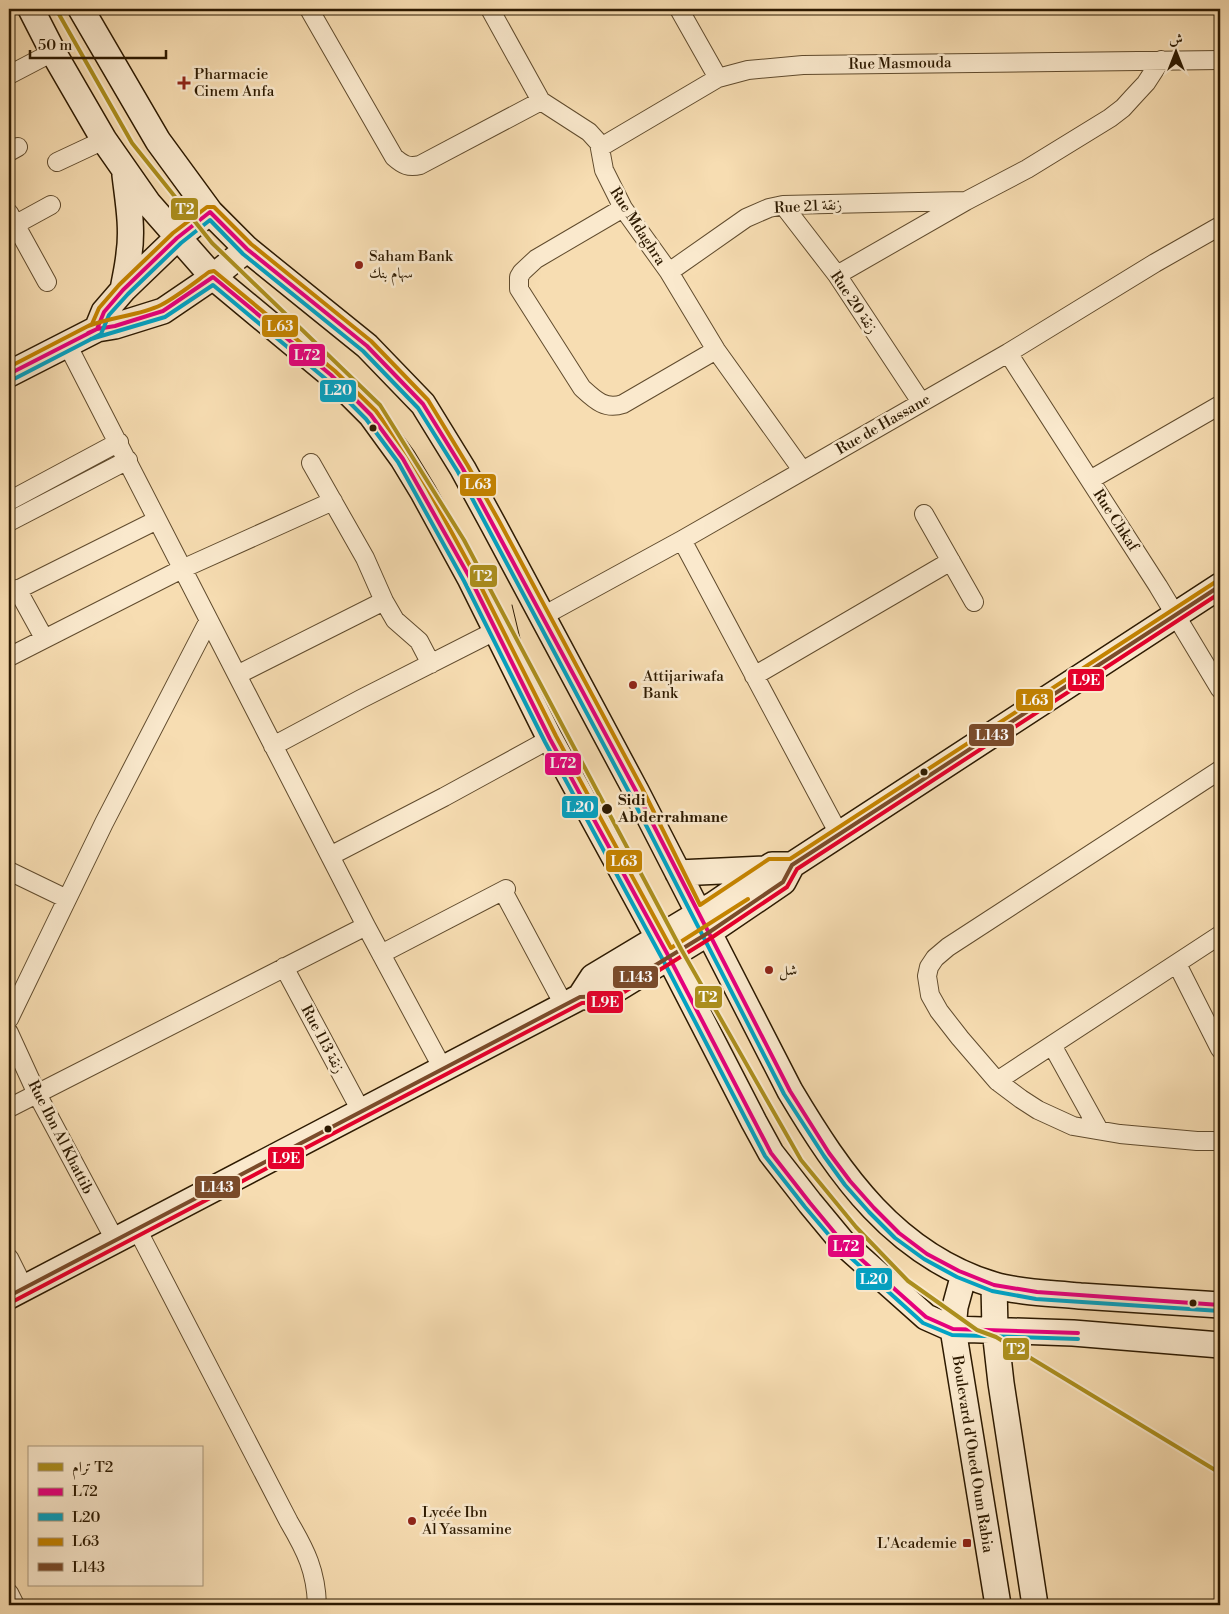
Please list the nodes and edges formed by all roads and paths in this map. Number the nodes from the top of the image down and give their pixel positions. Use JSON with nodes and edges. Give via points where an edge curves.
{"nodes":[{"id":1,"x":31,"y":9,"type":"edge"},
{"id":2,"x":81,"y":9,"type":"edge"},
{"id":3,"x":309,"y":9,"type":"edge"},
{"id":4,"x":490,"y":9,"type":"edge"},
{"id":5,"x":679,"y":9,"type":"edge"},
{"id":6,"x":53,"y":52,"type":"junction"},
{"id":7,"x":1161,"y":60,"type":"junction"},
{"id":8,"x":1220,"y":60,"type":"edge"},
{"id":9,"x":9,"y":75,"type":"edge"},
{"id":10,"x":718,"y":78,"type":"junction"},
{"id":11,"x":541,"y":101,"type":"junction"},
{"id":12,"x":104,"y":140,"type":"junction"},
{"id":13,"x":601,"y":147,"type":"junction"},
{"id":14,"x":57,"y":162,"type":"dead end"},
{"id":15,"x":125,"y":172,"type":"junction"},
{"id":16,"x":966,"y":201,"type":"junction"},
{"id":17,"x":51,"y":205,"type":"dead end"},
{"id":18,"x":783,"y":205,"type":"junction"},
{"id":19,"x":623,"y":208,"type":"junction"},
{"id":20,"x":210,"y":212,"type":"junction"},
{"id":21,"x":11,"y":222,"type":"edge"},
{"id":22,"x":1220,"y":226,"type":"edge"},
{"id":23,"x":177,"y":238,"type":"junction"},
{"id":24,"x":247,"y":249,"type":"junction"},
{"id":25,"x":669,"y":272,"type":"junction"},
{"id":26,"x":837,"y":275,"type":"junction"},
{"id":27,"x":213,"y":277,"type":"junction"},
{"id":28,"x":48,"y":282,"type":"dead end"},
{"id":29,"x":123,"y":290,"type":"junction"},
{"id":30,"x":97,"y":328,"type":"junction"},
{"id":31,"x":68,"y":344,"type":"junction"},
{"id":32,"x":716,"y":350,"type":"junction"},
{"id":33,"x":1008,"y":353,"type":"junction"},
{"id":34,"x":9,"y":374,"type":"edge"},
{"id":35,"x":921,"y":402,"type":"junction"},
{"id":36,"x":1220,"y":405,"type":"edge"},
{"id":37,"x":119,"y":442,"type":"junction"},
{"id":38,"x":128,"y":460,"type":"junction"},
{"id":39,"x":311,"y":464,"type":"dead end"},
{"id":40,"x":802,"y":470,"type":"junction"},
{"id":41,"x":1090,"y":480,"type":"junction"},
{"id":42,"x":9,"y":500,"type":"edge"},
{"id":43,"x":333,"y":501,"type":"junction"},
{"id":44,"x":924,"y":514,"type":"dead end"},
{"id":45,"x":157,"y":520,"type":"junction"},
{"id":46,"x":9,"y":522,"type":"edge"},
{"id":47,"x":682,"y":540,"type":"junction"},
{"id":48,"x":951,"y":561,"type":"junction"},
{"id":49,"x":182,"y":569,"type":"junction"},
{"id":50,"x":1220,"y":586,"type":"edge"},
{"id":51,"x":13,"y":591,"type":"edge"},
{"id":52,"x":384,"y":601,"type":"junction"},
{"id":53,"x":974,"y":602,"type":"dead end"},
{"id":54,"x":1176,"y":615,"type":"junction"},
{"id":55,"x":543,"y":616,"type":"junction"},
{"id":56,"x":208,"y":620,"type":"junction"},
{"id":57,"x":497,"y":630,"type":"junction"},
{"id":58,"x":44,"y":638,"type":"junction"},
{"id":59,"x":9,"y":657,"type":"edge"},
{"id":60,"x":431,"y":664,"type":"junction"},
{"id":61,"x":237,"y":675,"type":"junction"},
{"id":62,"x":754,"y":676,"type":"junction"},
{"id":63,"x":1220,"y":689,"type":"edge"},
{"id":64,"x":550,"y":739,"type":"junction"},
{"id":65,"x":273,"y":746,"type":"junction"},
{"id":66,"x":1220,"y":770,"type":"edge"},
{"id":67,"x":839,"y":834,"type":"junction"},
{"id":68,"x":330,"y":856,"type":"junction"},
{"id":69,"x":792,"y":865,"type":"junction"},
{"id":70,"x":766,"y":869,"type":"junction"},
{"id":71,"x":9,"y":871,"type":"edge"},
{"id":72,"x":678,"y":873,"type":"junction"},
{"id":73,"x":67,"y":899,"type":"junction"},
{"id":74,"x":703,"y":923,"type":"junction"},
{"id":75,"x":366,"y":926,"type":"junction"},
{"id":76,"x":1220,"y":935,"type":"edge"},
{"id":77,"x":663,"y":948,"type":"junction"},
{"id":78,"x":381,"y":954,"type":"junction"},
{"id":79,"x":1177,"y":964,"type":"junction"},
{"id":80,"x":284,"y":967,"type":"junction"},
{"id":81,"x":572,"y":1001,"type":"junction"},
{"id":82,"x":9,"y":1018,"type":"edge"},
{"id":83,"x":9,"y":1034,"type":"edge"},
{"id":84,"x":1052,"y":1045,"type":"junction"},
{"id":85,"x":1220,"y":1049,"type":"edge"},
{"id":86,"x":443,"y":1068,"type":"junction"},
{"id":87,"x":997,"y":1081,"type":"junction"},
{"id":88,"x":37,"y":1094,"type":"junction"},
{"id":89,"x":9,"y":1108,"type":"edge"},
{"id":90,"x":361,"y":1111,"type":"junction"},
{"id":91,"x":1099,"y":1130,"type":"junction"},
{"id":92,"x":1220,"y":1141,"type":"edge"},
{"id":93,"x":137,"y":1229,"type":"junction"},
{"id":94,"x":115,"y":1240,"type":"junction"},
{"id":95,"x":9,"y":1258,"type":"edge"},
{"id":96,"x":964,"y":1274,"type":"junction"},
{"id":97,"x":994,"y":1285,"type":"junction"},
{"id":98,"x":16,"y":1292,"type":"edge"},
{"id":99,"x":1220,"y":1305,"type":"edge"},
{"id":100,"x":953,"y":1329,"type":"junction"},
{"id":101,"x":995,"y":1330,"type":"junction"},
{"id":102,"x":1220,"y":1345,"type":"edge"},
{"id":103,"x":9,"y":1593,"type":"edge"},
{"id":104,"x":15,"y":1605,"type":"edge"},
{"id":105,"x":317,"y":1605,"type":"edge"},
{"id":106,"x":998,"y":1605,"type":"edge"},
{"id":107,"x":1035,"y":1605,"type":"edge"}],
"edges":[{"from":1,"to":6,"type":"main road"},
{"from":2,"to":20,"type":"main road","via":[[158,141]]},
{"from":3,"to":11,"type":"street","via":[[394,157],[406,166],[420,165]]},
{"from":4,"to":11,"type":"street"},
{"from":5,"to":10,"type":"street"},
{"from":6,"to":9,"type":"street"},
{"from":6,"to":12,"type":"main road"},
{"from":7,"to":8,"type":"street","name":"Rue Masmouda"},
{"from":7,"to":10,"type":"street","name":"Rue Masmouda","via":[[803,65],[748,70]]},
{"from":7,"to":16,"type":"street","via":[[1146,83],[1110,118]]},
{"from":10,"to":13,"type":"street","name":"Rue Masmouda"},
{"from":11,"to":13,"type":"street","via":[[593,135]]},
{"from":12,"to":14,"type":"street"},
{"from":12,"to":15,"type":"main road"},
{"from":13,"to":19,"type":"street","name":"Rue Mdaghra","via":[[604,170]]},
{"from":15,"to":23,"type":"main road"},
{"from":15,"to":29,"type":"main road","via":[[130,238]]},
{"from":16,"to":18,"type":"street","name":"Rue 21 زنقة"},
{"from":16,"to":26,"type":"street"},
{"from":17,"to":21,"type":"street"},
{"from":18,"to":25,"type":"street","name":"Rue 21 زنقة","via":[[746,218]]},
{"from":18,"to":26,"type":"street","name":"Rue 20 زنقة"},
{"from":19,"to":25,"type":"street","name":"Rue Mdaghra"},
{"from":19,"to":32,"type":"street","via":[[536,259],[519,277],[519,289],[582,388],[602,405],[616,407]]},
{"from":20,"to":23,"type":"main road"},
{"from":20,"to":24,"type":"main road"},
{"from":21,"to":28,"type":"street"},
{"from":22,"to":33,"type":"street","name":"Rue de Hassane"},
{"from":23,"to":27,"type":"main road"},
{"from":23,"to":29,"type":"main road"},
{"from":24,"to":27,"type":"main road"},
{"from":24,"to":55,"type":"main road","via":[[367,346],[422,404],[463,469]]},
{"from":25,"to":32,"type":"street","name":"Rue Mdaghra"},
{"from":26,"to":35,"type":"street","name":"Rue 20 زنقة"},
{"from":27,"to":30,"type":"main road","via":[[163,311],[115,326]]},
{"from":27,"to":57,"type":"main road","via":[[331,375],[371,415],[423,492]]},
{"from":29,"to":30,"type":"main road","via":[[104,312]]},
{"from":30,"to":31,"type":"main road"},
{"from":31,"to":34,"type":"main road"},
{"from":31,"to":37,"type":"street"},
{"from":32,"to":40,"type":"street","name":"Rue Mdaghra"},
{"from":33,"to":35,"type":"street","name":"Rue de Hassane"},
{"from":33,"to":41,"type":"street","name":"Rue Chkaf"},
{"from":35,"to":40,"type":"street","name":"Rue de Hassane"},
{"from":36,"to":41,"type":"street"},
{"from":37,"to":38,"type":"street"},
{"from":37,"to":42,"type":"street"},
{"from":38,"to":45,"type":"street"},
{"from":38,"to":46,"type":"street"},
{"from":39,"to":43,"type":"street"},
{"from":40,"to":47,"type":"street","name":"Rue de Hassane"},
{"from":41,"to":54,"type":"street","name":"Rue Chkaf"},
{"from":43,"to":49,"type":"street"},
{"from":43,"to":52,"type":"street"},
{"from":44,"to":48,"type":"street"},
{"from":45,"to":49,"type":"street"},
{"from":45,"to":51,"type":"street"},
{"from":47,"to":55,"type":"street","name":"Rue de Hassane"},
{"from":47,"to":62,"type":"street"},
{"from":48,"to":53,"type":"street"},
{"from":48,"to":62,"type":"street"},
{"from":49,"to":56,"type":"street"},
{"from":49,"to":58,"type":"street"},
{"from":50,"to":54,"type":"main road"},
{"from":51,"to":58,"type":"street"},
{"from":52,"to":60,"type":"street","via":[[395,620],[420,641]]},
{"from":52,"to":61,"type":"street"},
{"from":54,"to":63,"type":"street","name":"Rue Chkaf"},
{"from":54,"to":67,"type":"main road"},
{"from":55,"to":72,"type":"main road"},
{"from":56,"to":61,"type":"street"},
{"from":56,"to":73,"type":"street"},
{"from":57,"to":60,"type":"street"},
{"from":57,"to":64,"type":"main road"},
{"from":58,"to":59,"type":"street"},
{"from":60,"to":65,"type":"street"},
{"from":61,"to":65,"type":"street"},
{"from":62,"to":67,"type":"street"},
{"from":64,"to":68,"type":"street"},
{"from":64,"to":77,"type":"main road"},
{"from":65,"to":68,"type":"street"},
{"from":66,"to":87,"type":"street","via":[[935,958],[927,976],[930,995]]},
{"from":67,"to":69,"type":"main road"},
{"from":68,"to":75,"type":"street"},
{"from":69,"to":70,"type":"main road","via":[[772,865]]},
{"from":69,"to":74,"type":"main road","via":[[783,882]]},
{"from":70,"to":72,"type":"main road"},
{"from":70,"to":74,"type":"main road"},
{"from":71,"to":73,"type":"street"},
{"from":72,"to":74,"type":"main road"},
{"from":73,"to":82,"type":"street"},
{"from":74,"to":77,"type":"main road"},
{"from":74,"to":96,"type":"main road","via":[[790,1091],[835,1161],[886,1222],[935,1260]]},
{"from":75,"to":78,"type":"street"},
{"from":75,"to":80,"type":"street"},
{"from":76,"to":79,"type":"street"},
{"from":77,"to":81,"type":"main road","via":[[605,996]]},
{"from":77,"to":100,"type":"main road","via":[[771,1153],[844,1244],[926,1317]]},
{"from":78,"to":81,"type":"street","via":[[504,890]]},
{"from":78,"to":86,"type":"street"},
{"from":79,"to":84,"type":"street"},
{"from":79,"to":85,"type":"street"},
{"from":80,"to":88,"type":"street"},
{"from":80,"to":90,"type":"street","name":"Rue 113 زنقة"},
{"from":81,"to":86,"type":"main road"},
{"from":83,"to":88,"type":"street","name":"Rue Ibn Al Khattib"},
{"from":84,"to":87,"type":"street"},
{"from":84,"to":91,"type":"street"},
{"from":86,"to":90,"type":"main road"},
{"from":87,"to":91,"type":"street","via":[[1038,1110],[1073,1126]]},
{"from":88,"to":89,"type":"street"},
{"from":88,"to":94,"type":"street","name":"Rue Ibn Al Khattib"},
{"from":90,"to":93,"type":"main road"},
{"from":91,"to":92,"type":"street"},
{"from":93,"to":94,"type":"main road"},
{"from":93,"to":105,"type":"street","via":[[306,1550],[314,1573]]},
{"from":94,"to":98,"type":"main road"},
{"from":95,"to":98,"type":"street"},
{"from":96,"to":97,"type":"main road"},
{"from":96,"to":100,"type":"main road","name":"Boulevard d'Oued Oum Rabia"},
{"from":97,"to":99,"type":"main road","via":[[1032,1292]]},
{"from":97,"to":101,"type":"main road"},
{"from":100,"to":101,"type":"main road"},
{"from":100,"to":106,"type":"main road","name":"Boulevard d'Oued Oum Rabia"},
{"from":101,"to":102,"type":"main road"},
{"from":101,"to":107,"type":"main road"},
{"from":103,"to":104,"type":"street"}]}
